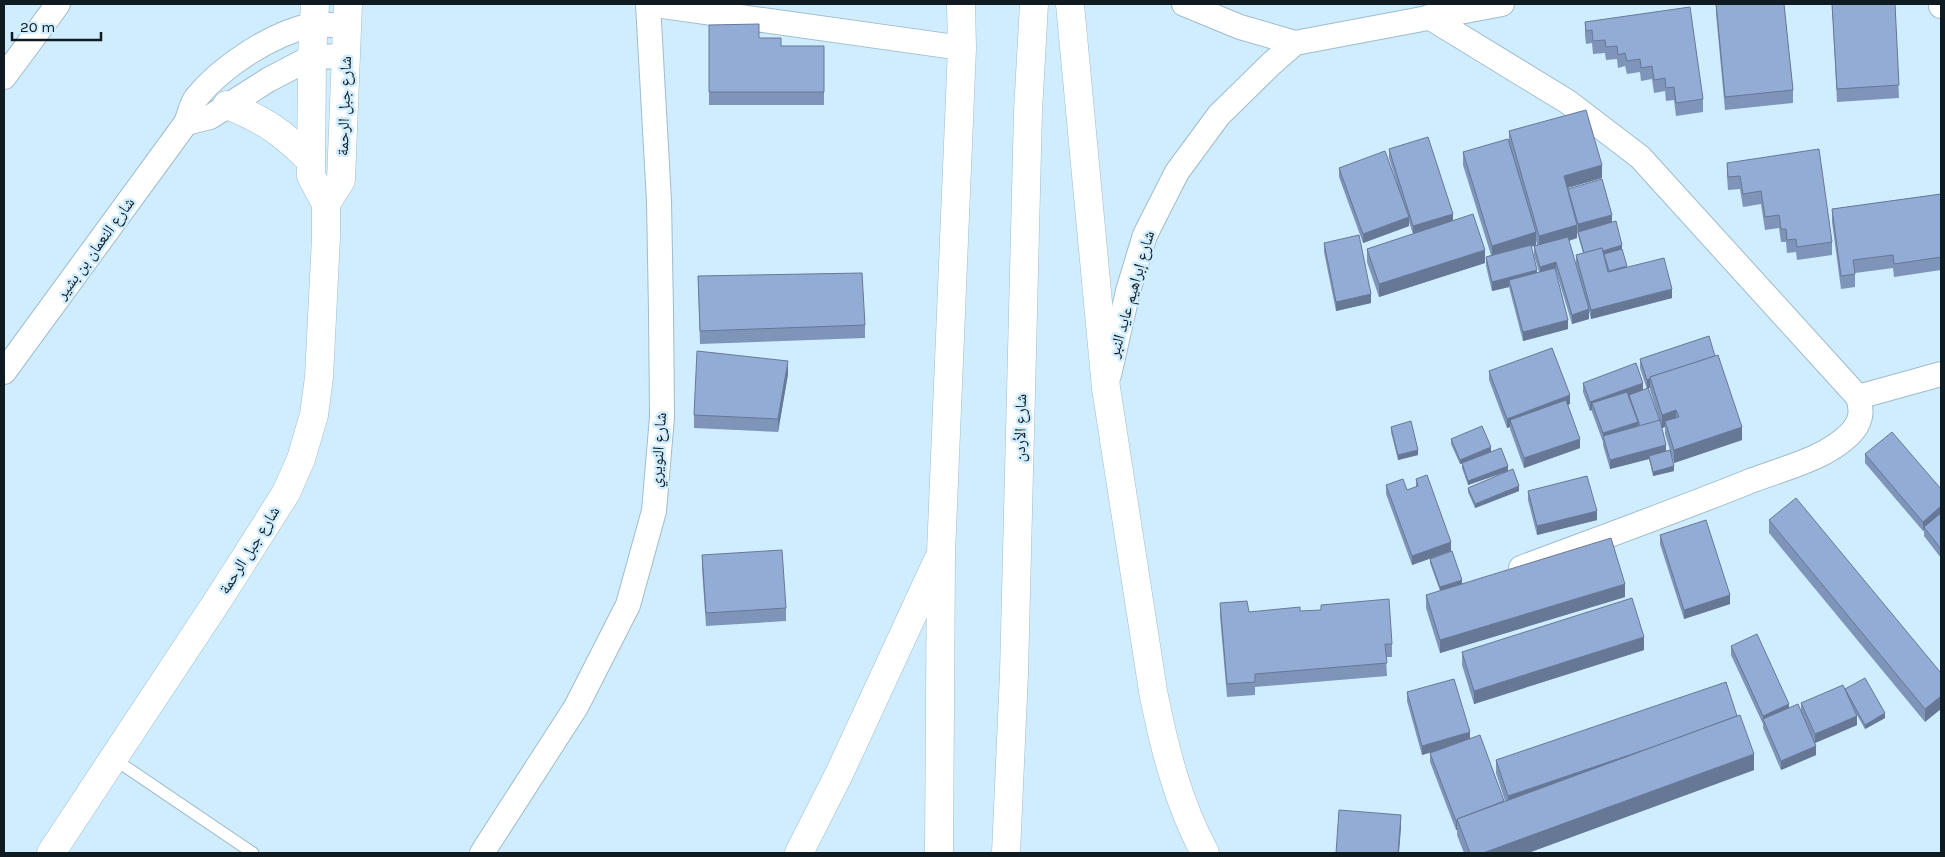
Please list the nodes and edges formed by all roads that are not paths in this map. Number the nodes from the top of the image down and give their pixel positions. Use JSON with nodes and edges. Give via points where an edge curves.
{"nodes":[{"id":1,"x":58,"y":4,"type":"edge"},
{"id":2,"x":648,"y":4,"type":"edge"},
{"id":3,"x":961,"y":4,"type":"edge"},
{"id":4,"x":1034,"y":4,"type":"edge"},
{"id":5,"x":1070,"y":4,"type":"edge"},
{"id":6,"x":1184,"y":4,"type":"edge"},
{"id":7,"x":1502,"y":4,"type":"edge"},
{"id":8,"x":314,"y":14,"type":"edge"},
{"id":9,"x":348,"y":15,"type":"edge"},
{"id":10,"x":1429,"y":17,"type":"junction"},
{"id":11,"x":1295,"y":43,"type":"junction"},
{"id":12,"x":962,"y":48,"type":"junction"},
{"id":13,"x":346,"y":56,"type":"junction"},
{"id":14,"x":312,"y":57,"type":"junction"},
{"id":15,"x":4,"y":77,"type":"edge"},
{"id":16,"x":227,"y":105,"type":"junction"},
{"id":17,"x":186,"y":123,"type":"junction"},
{"id":18,"x":311,"y":161,"type":"junction"},
{"id":19,"x":326,"y":204,"type":"junction"},
{"id":20,"x":4,"y":372,"type":"edge"},
{"id":21,"x":1941,"y":374,"type":"edge"},
{"id":22,"x":1106,"y":388,"type":"junction"},
{"id":23,"x":1858,"y":397,"type":"junction"},
{"id":24,"x":941,"y":554,"type":"junction"},
{"id":25,"x":1499,"y":576,"type":"edge"},
{"id":26,"x":113,"y":758,"type":"junction"},
{"id":27,"x":51,"y":853,"type":"edge"},
{"id":28,"x":253,"y":853,"type":"edge"},
{"id":29,"x":482,"y":853,"type":"edge"},
{"id":30,"x":799,"y":853,"type":"edge"},
{"id":31,"x":939,"y":853,"type":"edge"},
{"id":32,"x":1006,"y":853,"type":"edge"},
{"id":33,"x":1205,"y":853,"type":"edge"}],
"edges":[{"from":1,"to":15,"type":"street"},
{"from":2,"to":12,"type":"street"},
{"from":2,"to":29,"type":"street","name":"شارع النويري","via":[[659,200],[661,320],[662,417],[654,511],[628,605],[576,707]]},
{"from":3,"to":12,"type":"main road"},
{"from":4,"to":32,"type":"main road","name":"شارع الأردن"},
{"from":5,"to":22,"type":"main road"},
{"from":6,"to":11,"type":"street","name":"شارع إبراهيم عايد النبر","via":[[1240,27]]},
{"from":7,"to":10,"type":"street","name":"شارع إبراهيم عايد النبر"},
{"from":8,"to":9,"type":"street","name":"شارع النعمان بن بشير"},
{"from":8,"to":14,"type":"main road","name":"شارع جبل الرحمة"},
{"from":8,"to":17,"type":"street","name":"شارع النعمان بن بشير","via":[[220,74],[195,100]]},
{"from":9,"to":13,"type":"main road","name":"شارع جبل الرحمة"},
{"from":10,"to":11,"type":"street","name":"شارع إبراهيم عايد النبر"},
{"from":10,"to":23,"type":"street","via":[[1533,78],[1640,157]]},
{"from":11,"to":22,"type":"street","name":"شارع إبراهيم عايد النبر","via":[[1219,114],[1177,172],[1145,235],[1128,291]]},
{"from":12,"to":24,"type":"main road"},
{"from":13,"to":14,"type":"street"},
{"from":13,"to":19,"type":"main road","name":"شارع جبل الرحمة","via":[[341,180]]},
{"from":14,"to":16,"type":"street"},
{"from":14,"to":18,"type":"main road","name":"شارع جبل الرحمة"},
{"from":16,"to":17,"type":"street","via":[[210,117]]},
{"from":16,"to":18,"type":"main road","via":[[270,125]]},
{"from":17,"to":20,"type":"street","name":"شارع النعمان بن بشير"},
{"from":18,"to":19,"type":"main road","name":"شارع جبل الرحمة","via":[[311,176]]},
{"from":19,"to":26,"type":"main road","name":"شارع جبل الرحمة","via":[[319,377],[314,415],[301,459],[281,501]]},
{"from":21,"to":23,"type":"street"},
{"from":22,"to":33,"type":"main road","via":[[1161,732],[1175,782]]},
{"from":23,"to":25,"type":"street","via":[[1862,410],[1859,424],[1828,451]]},
{"from":24,"to":30,"type":"main road"},
{"from":24,"to":31,"type":"main road"},
{"from":26,"to":27,"type":"main road","name":"شارع جبل الرحمة"},
{"from":26,"to":28,"type":"lane"}]}
